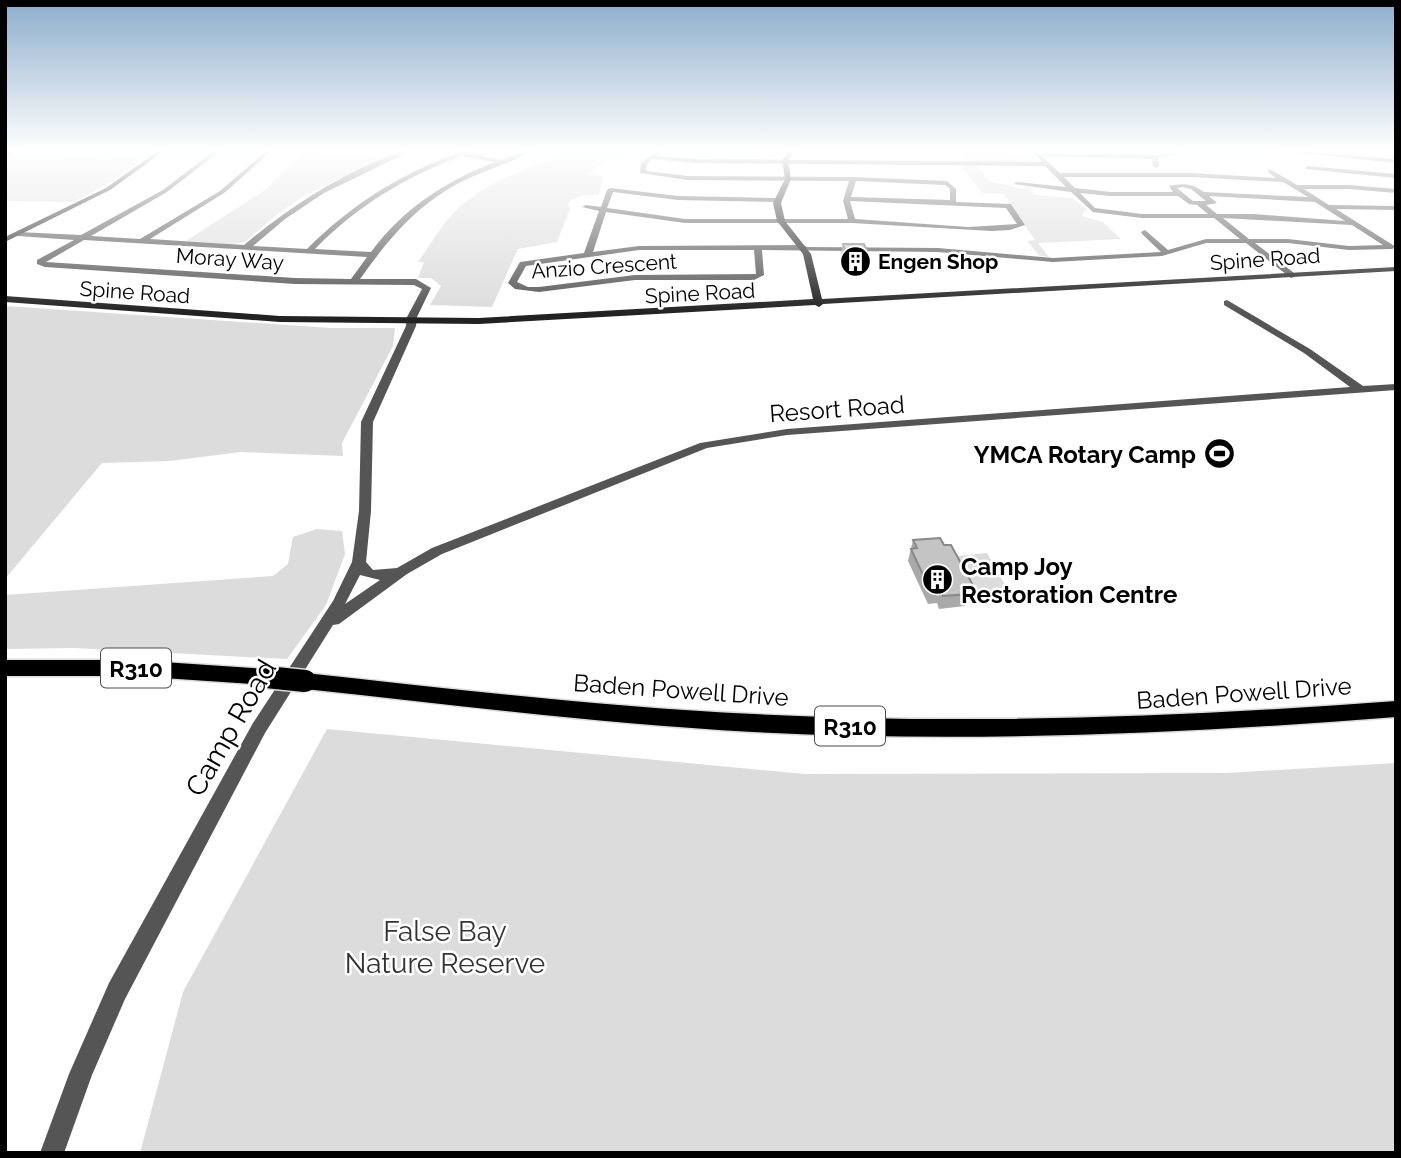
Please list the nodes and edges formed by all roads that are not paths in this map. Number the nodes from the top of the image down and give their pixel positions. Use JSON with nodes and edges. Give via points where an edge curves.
{"nodes":[{"id":1,"x":76,"y":205,"type":"edge"},
{"id":2,"x":140,"y":205,"type":"edge"},
{"id":3,"x":200,"y":205,"type":"edge"},
{"id":4,"x":297,"y":205,"type":"edge"},
{"id":5,"x":358,"y":205,"type":"edge"},
{"id":6,"x":420,"y":205,"type":"edge"},
{"id":7,"x":604,"y":205,"type":"edge"},
{"id":8,"x":777,"y":205,"type":"edge"},
{"id":9,"x":848,"y":205,"type":"edge"},
{"id":10,"x":989,"y":205,"type":"edge"},
{"id":11,"x":1087,"y":205,"type":"edge"},
{"id":12,"x":1201,"y":205,"type":"edge"},
{"id":13,"x":1325,"y":205,"type":"edge"},
{"id":14,"x":586,"y":207,"type":"dead end"},
{"id":15,"x":1328,"y":207,"type":"junction"},
{"id":16,"x":1374,"y":208,"type":"junction"},
{"id":17,"x":603,"y":209,"type":"junction"},
{"id":18,"x":1394,"y":209,"type":"edge"},
{"id":19,"x":1215,"y":216,"type":"junction"},
{"id":20,"x":1395,"y":218,"type":"edge"},
{"id":21,"x":781,"y":221,"type":"junction"},
{"id":22,"x":852,"y":222,"type":"junction"},
{"id":23,"x":1353,"y":223,"type":"junction"},
{"id":24,"x":1145,"y":232,"type":"dead end"},
{"id":25,"x":18,"y":234,"type":"junction"},
{"id":26,"x":80,"y":238,"type":"junction"},
{"id":27,"x":5,"y":240,"type":"edge"},
{"id":28,"x":141,"y":241,"type":"junction"},
{"id":29,"x":1246,"y":241,"type":"junction"},
{"id":30,"x":245,"y":247,"type":"junction"},
{"id":31,"x":758,"y":248,"type":"junction"},
{"id":32,"x":804,"y":248,"type":"junction"},
{"id":33,"x":309,"y":251,"type":"junction"},
{"id":34,"x":1167,"y":253,"type":"junction"},
{"id":35,"x":588,"y":254,"type":"junction"},
{"id":36,"x":373,"y":255,"type":"junction"},
{"id":37,"x":1396,"y":269,"type":"edge"},
{"id":38,"x":1291,"y":275,"type":"junction"},
{"id":39,"x":353,"y":282,"type":"junction"},
{"id":40,"x":5,"y":299,"type":"edge"},
{"id":41,"x":819,"y":303,"type":"junction"},
{"id":42,"x":1227,"y":303,"type":"dead end"},
{"id":43,"x":410,"y":321,"type":"junction"},
{"id":44,"x":1396,"y":387,"type":"edge"},
{"id":45,"x":1361,"y":390,"type":"junction"},
{"id":46,"x":359,"y":562,"type":"junction"},
{"id":47,"x":402,"y":571,"type":"junction"},
{"id":48,"x":324,"y":628,"type":"junction"},
{"id":49,"x":5,"y":667,"type":"edge"},
{"id":50,"x":1396,"y":709,"type":"edge"},
{"id":51,"x":52,"y":1153,"type":"edge"}],
"edges":[{"from":1,"to":25,"type":"main road"},
{"from":2,"to":26,"type":"street"},
{"from":3,"to":28,"type":"street"},
{"from":4,"to":30,"type":"street"},
{"from":5,"to":33,"type":"street"},
{"from":6,"to":36,"type":"street"},
{"from":7,"to":17,"type":"street"},
{"from":8,"to":21,"type":"main road"},
{"from":9,"to":22,"type":"street"},
{"from":10,"to":22,"type":"street","via":[[1008,206],[1021,225],[990,228]]},
{"from":11,"to":19,"type":"street","via":[[1093,211],[1142,216]]},
{"from":12,"to":19,"type":"street"},
{"from":13,"to":15,"type":"street"},
{"from":14,"to":17,"type":"street"},
{"from":15,"to":16,"type":"street"},
{"from":15,"to":23,"type":"street"},
{"from":16,"to":18,"type":"street"},
{"from":16,"to":20,"type":"street"},
{"from":17,"to":21,"type":"street","via":[[685,221]]},
{"from":17,"to":35,"type":"street"},
{"from":19,"to":23,"type":"street"},
{"from":19,"to":29,"type":"street"},
{"from":21,"to":22,"type":"street"},
{"from":21,"to":32,"type":"main road"},
{"from":23,"to":29,"type":"street","name":"Anzio Crescent","via":[[1392,247]]},
{"from":24,"to":34,"type":"street"},
{"from":25,"to":26,"type":"street"},
{"from":25,"to":27,"type":"main road"},
{"from":26,"to":28,"type":"street"},
{"from":26,"to":39,"type":"street","name":"Moray Way","via":[[40,262]]},
{"from":28,"to":30,"type":"street"},
{"from":29,"to":34,"type":"street","name":"Anzio Crescent","via":[[1203,241]]},
{"from":29,"to":38,"type":"street"},
{"from":30,"to":33,"type":"street"},
{"from":31,"to":32,"type":"street","name":"Anzio Crescent"},
{"from":31,"to":35,"type":"street","name":"Anzio Crescent","via":[[639,248]]},
{"from":31,"to":35,"type":"street","name":"Anzio Crescent","via":[[760,275],[754,277],[629,278],[542,289],[512,286],[523,264]]},
{"from":32,"to":34,"type":"street","name":"Anzio Crescent","via":[[931,249],[1053,260]]},
{"from":32,"to":41,"type":"main road"},
{"from":33,"to":36,"type":"street"},
{"from":36,"to":39,"type":"street"},
{"from":37,"to":38,"type":"main road","name":"Spine Road"},
{"from":38,"to":41,"type":"main road","name":"Spine Road"},
{"from":39,"to":43,"type":"street","name":"Moray Way","via":[[425,286]]},
{"from":40,"to":43,"type":"main road","name":"Spine Road","via":[[280,318]]},
{"from":41,"to":43,"type":"main road","name":"Spine Road","via":[[518,320]]},
{"from":42,"to":45,"type":"street","via":[[1286,337]]},
{"from":43,"to":46,"type":"street","name":"Camp Road","via":[[366,422]]},
{"from":44,"to":45,"type":"street","name":"Resort Road"},
{"from":45,"to":47,"type":"street","name":"Resort Road","via":[[734,438],[663,460],[480,533]]},
{"from":46,"to":47,"type":"street","via":[[369,575]]},
{"from":46,"to":48,"type":"street","name":"Camp Road"},
{"from":47,"to":48,"type":"street","name":"Resort Road"},
{"from":48,"to":51,"type":"street","name":"Camp Road","via":[[258,727],[117,991]]},
{"from":49,"to":50,"type":"main road","name":"Baden Powell Drive","number":"R310","bridge":true,"via":[[133,668],[266,677],[612,713],[857,726],[1107,727]]}]}
